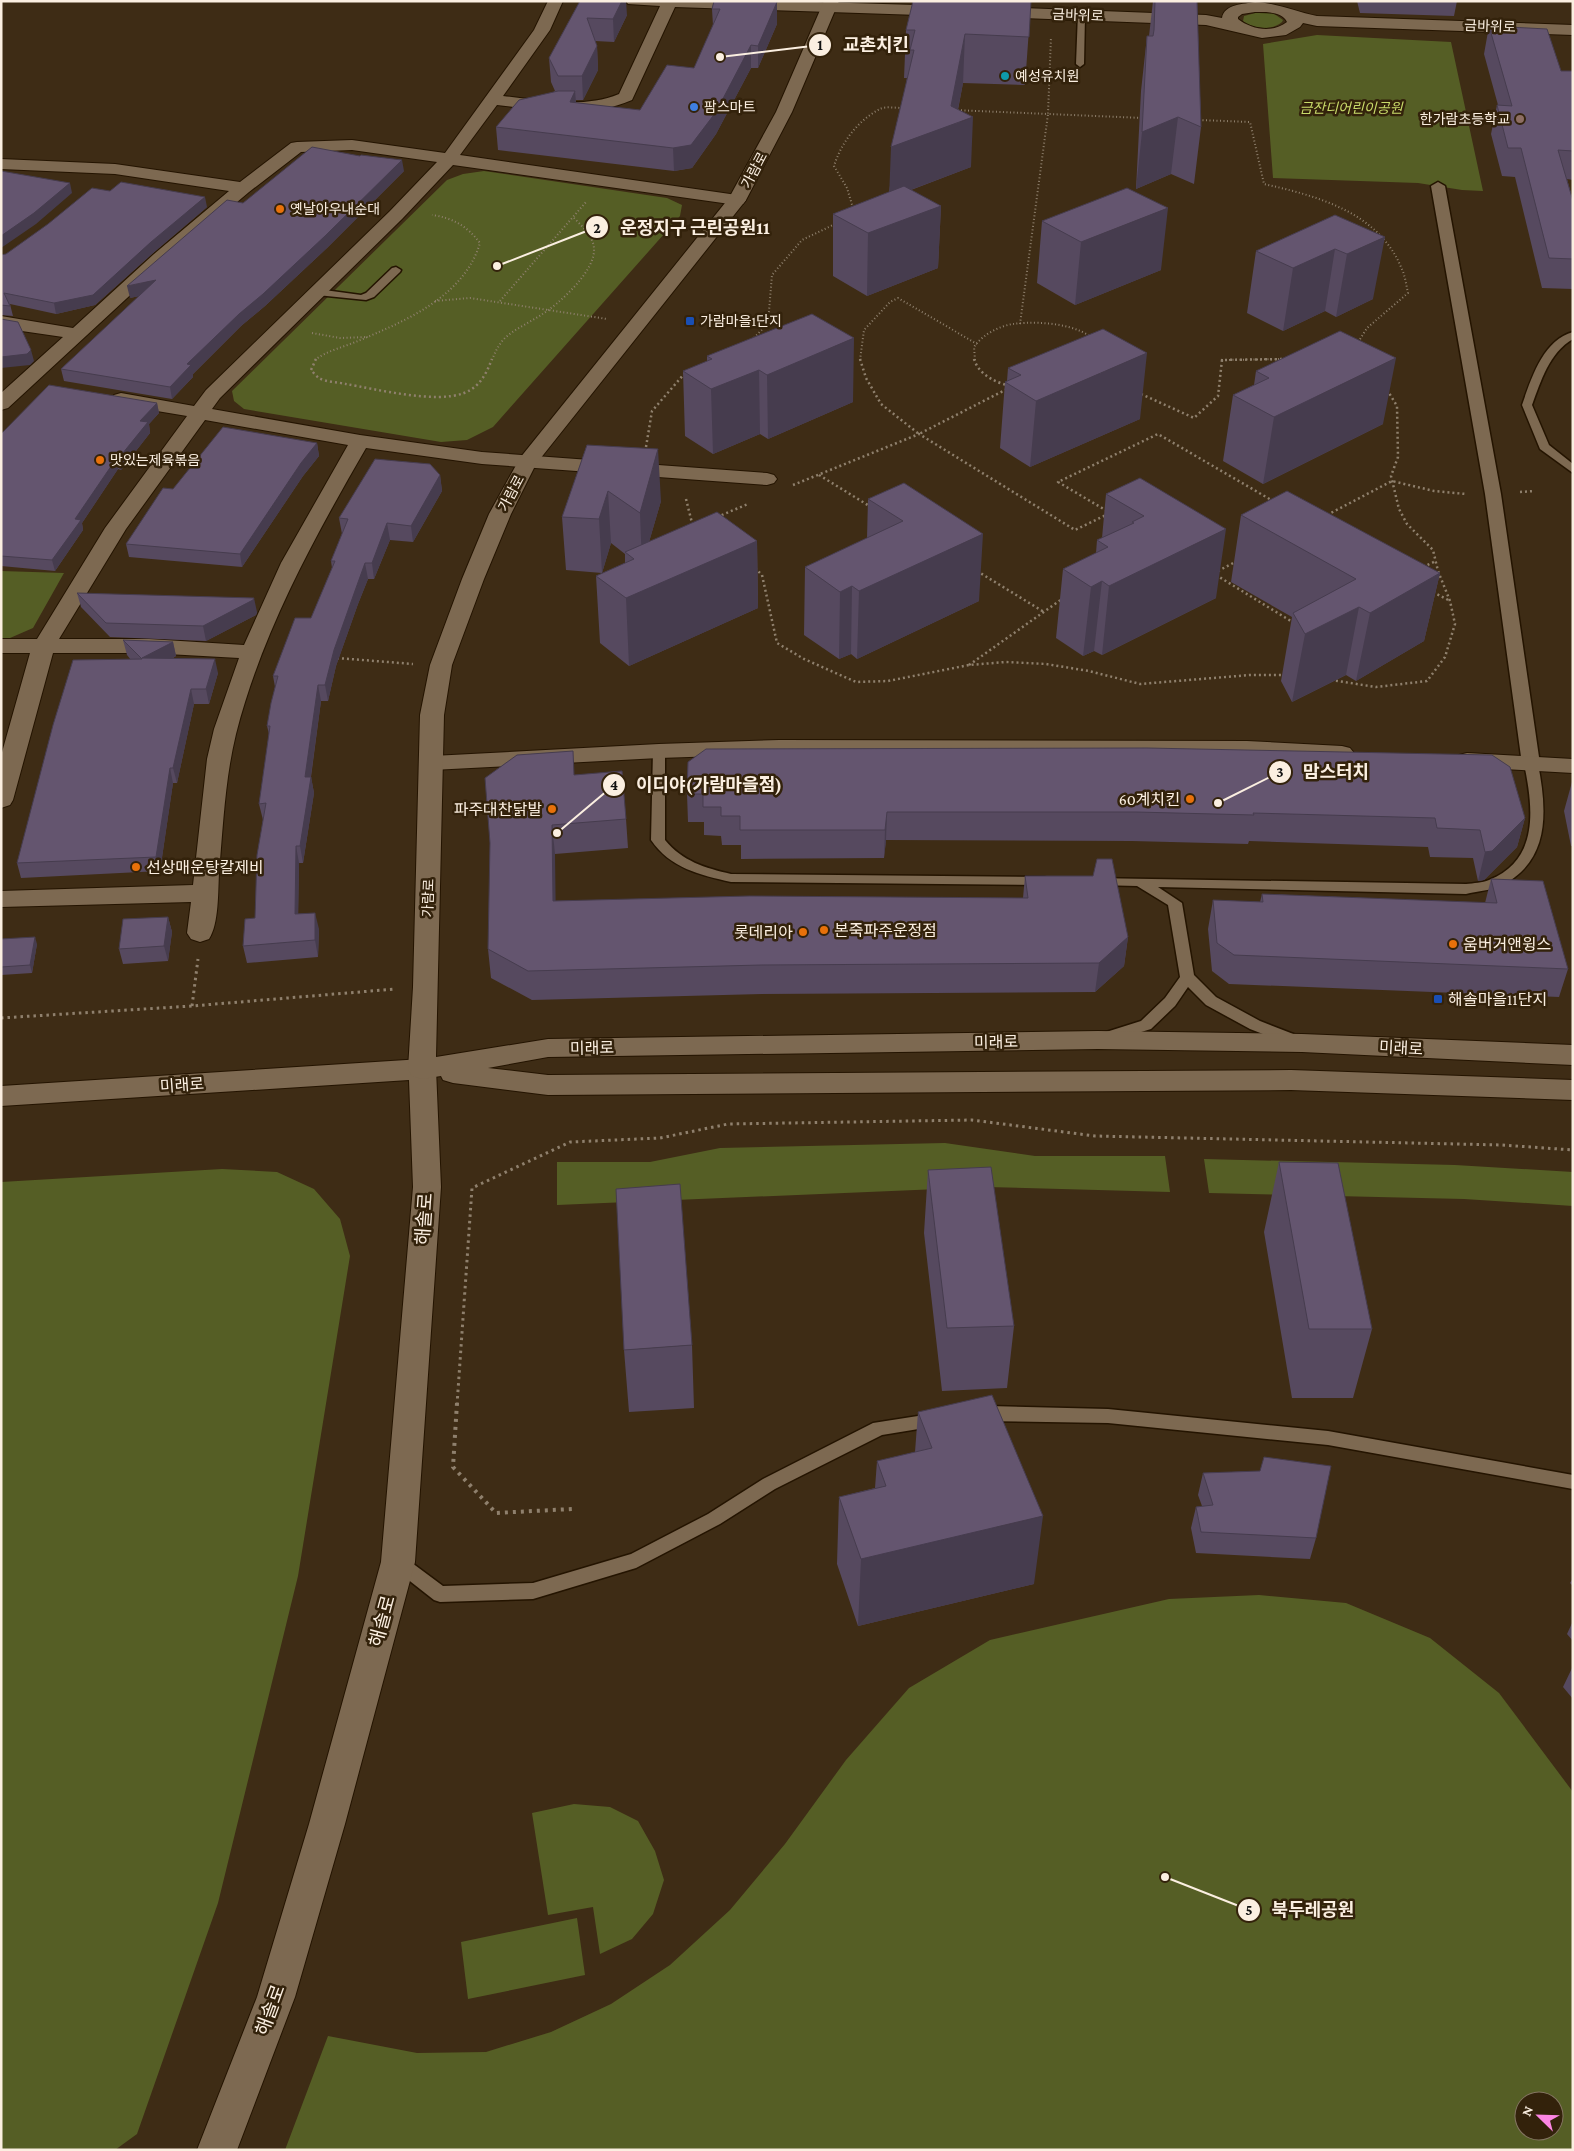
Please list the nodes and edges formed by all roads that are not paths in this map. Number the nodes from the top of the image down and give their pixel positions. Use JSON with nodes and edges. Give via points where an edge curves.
{"nodes":[{"id":1,"x":556,"y":1,"type":"edge"},
{"id":2,"x":633,"y":1,"type":"edge"},
{"id":3,"x":670,"y":2,"type":"edge"},
{"id":4,"x":831,"y":4,"type":"edge"},
{"id":5,"x":1260,"y":5,"type":"edge"},
{"id":6,"x":1081,"y":15,"type":"junction"},
{"id":7,"x":1232,"y":20,"type":"junction"},
{"id":8,"x":1292,"y":21,"type":"junction"},
{"id":9,"x":1573,"y":30,"type":"edge"},
{"id":10,"x":1080,"y":64,"type":"dead end"},
{"id":11,"x":493,"y":100,"type":"junction"},
{"id":12,"x":449,"y":159,"type":"junction"},
{"id":13,"x":1,"y":164,"type":"edge"},
{"id":14,"x":115,"y":169,"type":"junction"},
{"id":15,"x":1438,"y":186,"type":"dead end"},
{"id":16,"x":93,"y":187,"type":"edge"},
{"id":17,"x":243,"y":188,"type":"junction"},
{"id":18,"x":737,"y":200,"type":"junction"},
{"id":19,"x":396,"y":270,"type":"dead end"},
{"id":20,"x":317,"y":292,"type":"junction"},
{"id":21,"x":1,"y":322,"type":"edge"},
{"id":22,"x":78,"y":334,"type":"junction"},
{"id":23,"x":1573,"y":335,"type":"edge"},
{"id":24,"x":1,"y":380,"type":"edge"},
{"id":25,"x":34,"y":385,"type":"junction"},
{"id":26,"x":102,"y":396,"type":"edge"},
{"id":27,"x":1,"y":404,"type":"edge"},
{"id":28,"x":200,"y":412,"type":"junction"},
{"id":29,"x":360,"y":441,"type":"junction"},
{"id":30,"x":527,"y":462,"type":"junction"},
{"id":31,"x":1573,"y":470,"type":"edge"},
{"id":32,"x":767,"y":479,"type":"dead end"},
{"id":33,"x":1,"y":646,"type":"edge"},
{"id":34,"x":43,"y":647,"type":"junction"},
{"id":35,"x":251,"y":652,"type":"junction"},
{"id":36,"x":659,"y":751,"type":"junction"},
{"id":37,"x":1365,"y":754,"type":"edge"},
{"id":38,"x":1443,"y":759,"type":"edge"},
{"id":39,"x":432,"y":763,"type":"junction"},
{"id":40,"x":1531,"y":764,"type":"junction"},
{"id":41,"x":1573,"y":766,"type":"edge"},
{"id":42,"x":1,"y":800,"type":"edge"},
{"id":43,"x":1062,"y":881,"type":"edge"},
{"id":44,"x":1081,"y":881,"type":"edge"},
{"id":45,"x":1140,"y":882,"type":"junction"},
{"id":46,"x":1197,"y":882,"type":"junction"},
{"id":47,"x":206,"y":893,"type":"junction"},
{"id":48,"x":1,"y":899,"type":"edge"},
{"id":49,"x":1175,"y":903,"type":"junction"},
{"id":50,"x":200,"y":933,"type":"road end"},
{"id":51,"x":1187,"y":977,"type":"junction"},
{"id":52,"x":1098,"y":1040,"type":"junction"},
{"id":53,"x":1302,"y":1043,"type":"junction"},
{"id":54,"x":1573,"y":1056,"type":"edge"},
{"id":55,"x":422,"y":1069,"type":"junction"},
{"id":56,"x":1573,"y":1090,"type":"edge"},
{"id":57,"x":1,"y":1096,"type":"edge"},
{"id":58,"x":1573,"y":1482,"type":"edge"},
{"id":59,"x":398,"y":1562,"type":"junction"},
{"id":60,"x":217,"y":2150,"type":"edge"}],
"edges":[{"from":1,"to":11,"type":"street","via":[[542,30]]},
{"from":2,"to":3,"type":"street","name":"금바위로"},
{"from":3,"to":4,"type":"street","name":"금바위로"},
{"from":3,"to":11,"type":"street","via":[[626,97],[598,107],[580,108]]},
{"from":4,"to":6,"type":"street","name":"금바위로"},
{"from":4,"to":18,"type":"street","name":"가람로","via":[[784,112]]},
{"from":5,"to":7,"type":"street","via":[[1237,10]]},
{"from":5,"to":8,"type":"street","via":[[1284,11]]},
{"from":6,"to":7,"type":"street","name":"금바위로"},
{"from":6,"to":10,"type":"lane"},
{"from":7,"to":8,"type":"street","name":"금바위로","via":[[1242,29],[1263,33],[1284,31]]},
{"from":8,"to":9,"type":"street","name":"금바위로"},
{"from":11,"to":12,"type":"street"},
{"from":12,"to":17,"type":"street","via":[[352,145],[297,147]]},
{"from":12,"to":18,"type":"street"},
{"from":12,"to":20,"type":"street"},
{"from":13,"to":14,"type":"street"},
{"from":14,"to":16,"type":"street"},
{"from":14,"to":17,"type":"street"},
{"from":15,"to":40,"type":"street","via":[[1493,494]]},
{"from":17,"to":22,"type":"street","via":[[160,258]]},
{"from":18,"to":30,"type":"street","name":"가람로"},
{"from":19,"to":20,"type":"lane","via":[[370,295],[362,298]]},
{"from":20,"to":28,"type":"street","via":[[213,394]]},
{"from":21,"to":22,"type":"street"},
{"from":22,"to":25,"type":"street"},
{"from":23,"to":31,"type":"lane","via":[[1565,338],[1540,369],[1527,405],[1544,447]]},
{"from":24,"to":25,"type":"street"},
{"from":25,"to":27,"type":"street"},
{"from":26,"to":28,"type":"street"},
{"from":28,"to":29,"type":"street"},
{"from":28,"to":34,"type":"street","via":[[116,528]]},
{"from":29,"to":30,"type":"street"},
{"from":29,"to":35,"type":"street","via":[[284,581]]},
{"from":30,"to":32,"type":"street"},
{"from":30,"to":39,"type":"street","name":"가람로","via":[[500,514],[441,666],[432,715]]},
{"from":33,"to":34,"type":"street"},
{"from":34,"to":35,"type":"street","via":[[149,646]]},
{"from":34,"to":42,"type":"street"},
{"from":35,"to":47,"type":"street","via":[[224,734],[212,806]]},
{"from":36,"to":37,"type":"street","via":[[1020,746],[1247,748]]},
{"from":36,"to":39,"type":"street"},
{"from":36,"to":43,"type":"lane","via":[[658,840],[674,858],[695,869],[740,879]]},
{"from":38,"to":40,"type":"street"},
{"from":39,"to":55,"type":"street","name":"가람로"},
{"from":40,"to":41,"type":"street"},
{"from":40,"to":46,"type":"lane","via":[[1538,798],[1536,833],[1527,857],[1509,875],[1490,885],[1466,888]]},
{"from":44,"to":45,"type":"lane"},
{"from":45,"to":46,"type":"lane"},
{"from":45,"to":49,"type":"lane"},
{"from":46,"to":49,"type":"lane"},
{"from":47,"to":48,"type":"street"},
{"from":47,"to":50,"type":"street"},
{"from":49,"to":51,"type":"lane"},
{"from":51,"to":52,"type":"lane","via":[[1170,1002],[1146,1025]]},
{"from":51,"to":53,"type":"lane","via":[[1212,1001],[1255,1025]]},
{"from":52,"to":53,"type":"street","name":"미래로"},
{"from":52,"to":55,"type":"street","name":"미래로","via":[[548,1048]]},
{"from":53,"to":54,"type":"street","name":"미래로"},
{"from":55,"to":56,"type":"street","name":"미래로","via":[[548,1084],[1291,1080]]},
{"from":55,"to":57,"type":"street","name":"미래로"},
{"from":55,"to":59,"type":"street","name":"해솔로","via":[[427,1187]]},
{"from":58,"to":59,"type":"lane","via":[[1318,1437],[1108,1416],[989,1413],[879,1428],[769,1484],[714,1519],[636,1560],[533,1591],[440,1594]]},
{"from":59,"to":60,"type":"street","name":"해솔로","via":[[276,1997]]}]}
